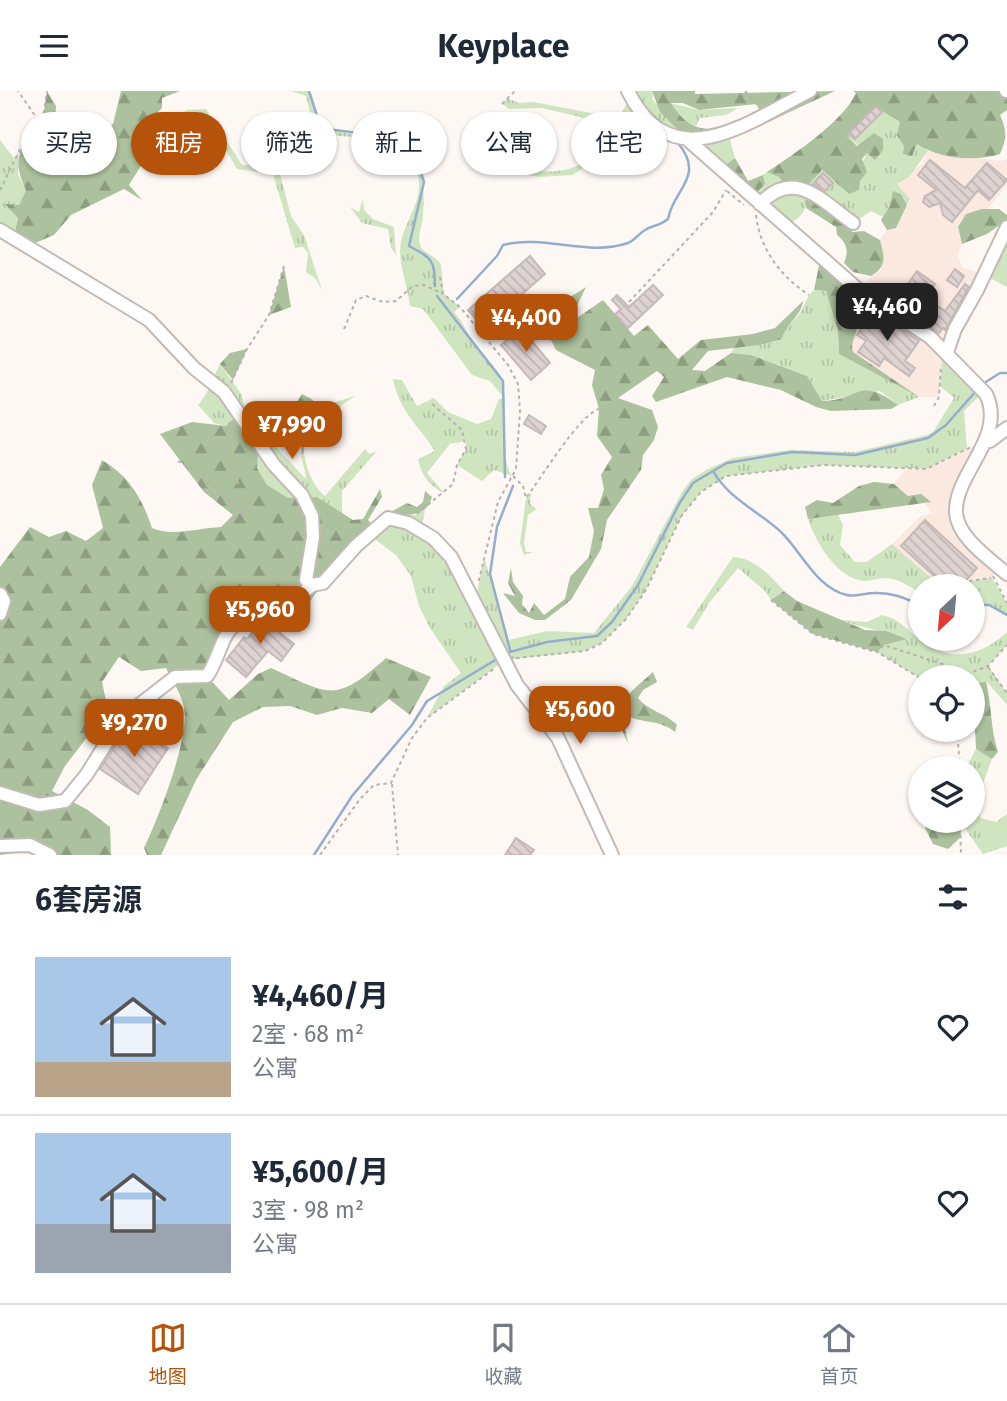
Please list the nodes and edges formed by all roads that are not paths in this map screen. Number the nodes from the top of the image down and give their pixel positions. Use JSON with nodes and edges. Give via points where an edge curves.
{"nodes":[{"id":1,"x":628,"y":91,"type":"edge"},
{"id":2,"x":810,"y":91,"type":"edge"},
{"id":3,"x":688,"y":140,"type":"junction"},
{"id":4,"x":760,"y":204,"type":"junction"},
{"id":5,"x":853,"y":223,"type":"dead end"},
{"id":6,"x":1007,"y":227,"type":"edge"},
{"id":7,"x":0,"y":230,"type":"edge"},
{"id":8,"x":947,"y":352,"type":"junction"},
{"id":9,"x":1007,"y":428,"type":"edge"},
{"id":10,"x":989,"y":442,"type":"junction"},
{"id":11,"x":999,"y":572,"type":"edge"},
{"id":12,"x":312,"y":585,"type":"junction"},
{"id":13,"x":0,"y":594,"type":"edge"},
{"id":14,"x":0,"y":614,"type":"edge"},
{"id":15,"x":0,"y":793,"type":"edge"},
{"id":16,"x":0,"y":846,"type":"edge"},
{"id":17,"x":50,"y":855,"type":"edge"},
{"id":18,"x":612,"y":855,"type":"edge"}],
"edges":[{"from":1,"to":3,"type":"street","via":[[639,113],[658,130]]},
{"from":2,"to":3,"type":"street","via":[[712,138]]},
{"from":3,"to":4,"type":"street"},
{"from":4,"to":5,"type":"street","via":[[778,189],[802,189]]},
{"from":4,"to":8,"type":"street","via":[[861,292]]},
{"from":6,"to":8,"type":"street"},
{"from":7,"to":12,"type":"street","via":[[149,320],[224,392],[280,472],[302,495],[312,516],[306,580]]},
{"from":8,"to":10,"type":"street","via":[[993,404]]},
{"from":9,"to":10,"type":"street"},
{"from":10,"to":11,"type":"street","via":[[962,491],[956,513],[965,534]]},
{"from":12,"to":15,"type":"street","via":[[285,604],[264,610],[229,631],[207,676],[175,677],[121,719],[65,801],[39,805]]},
{"from":12,"to":18,"type":"street","via":[[323,583],[388,518],[408,523],[433,538],[451,557],[517,685],[558,738]]},
{"from":13,"to":14,"type":"street","via":[[4,601]]},
{"from":16,"to":17,"type":"street","via":[[30,845]]}]}
